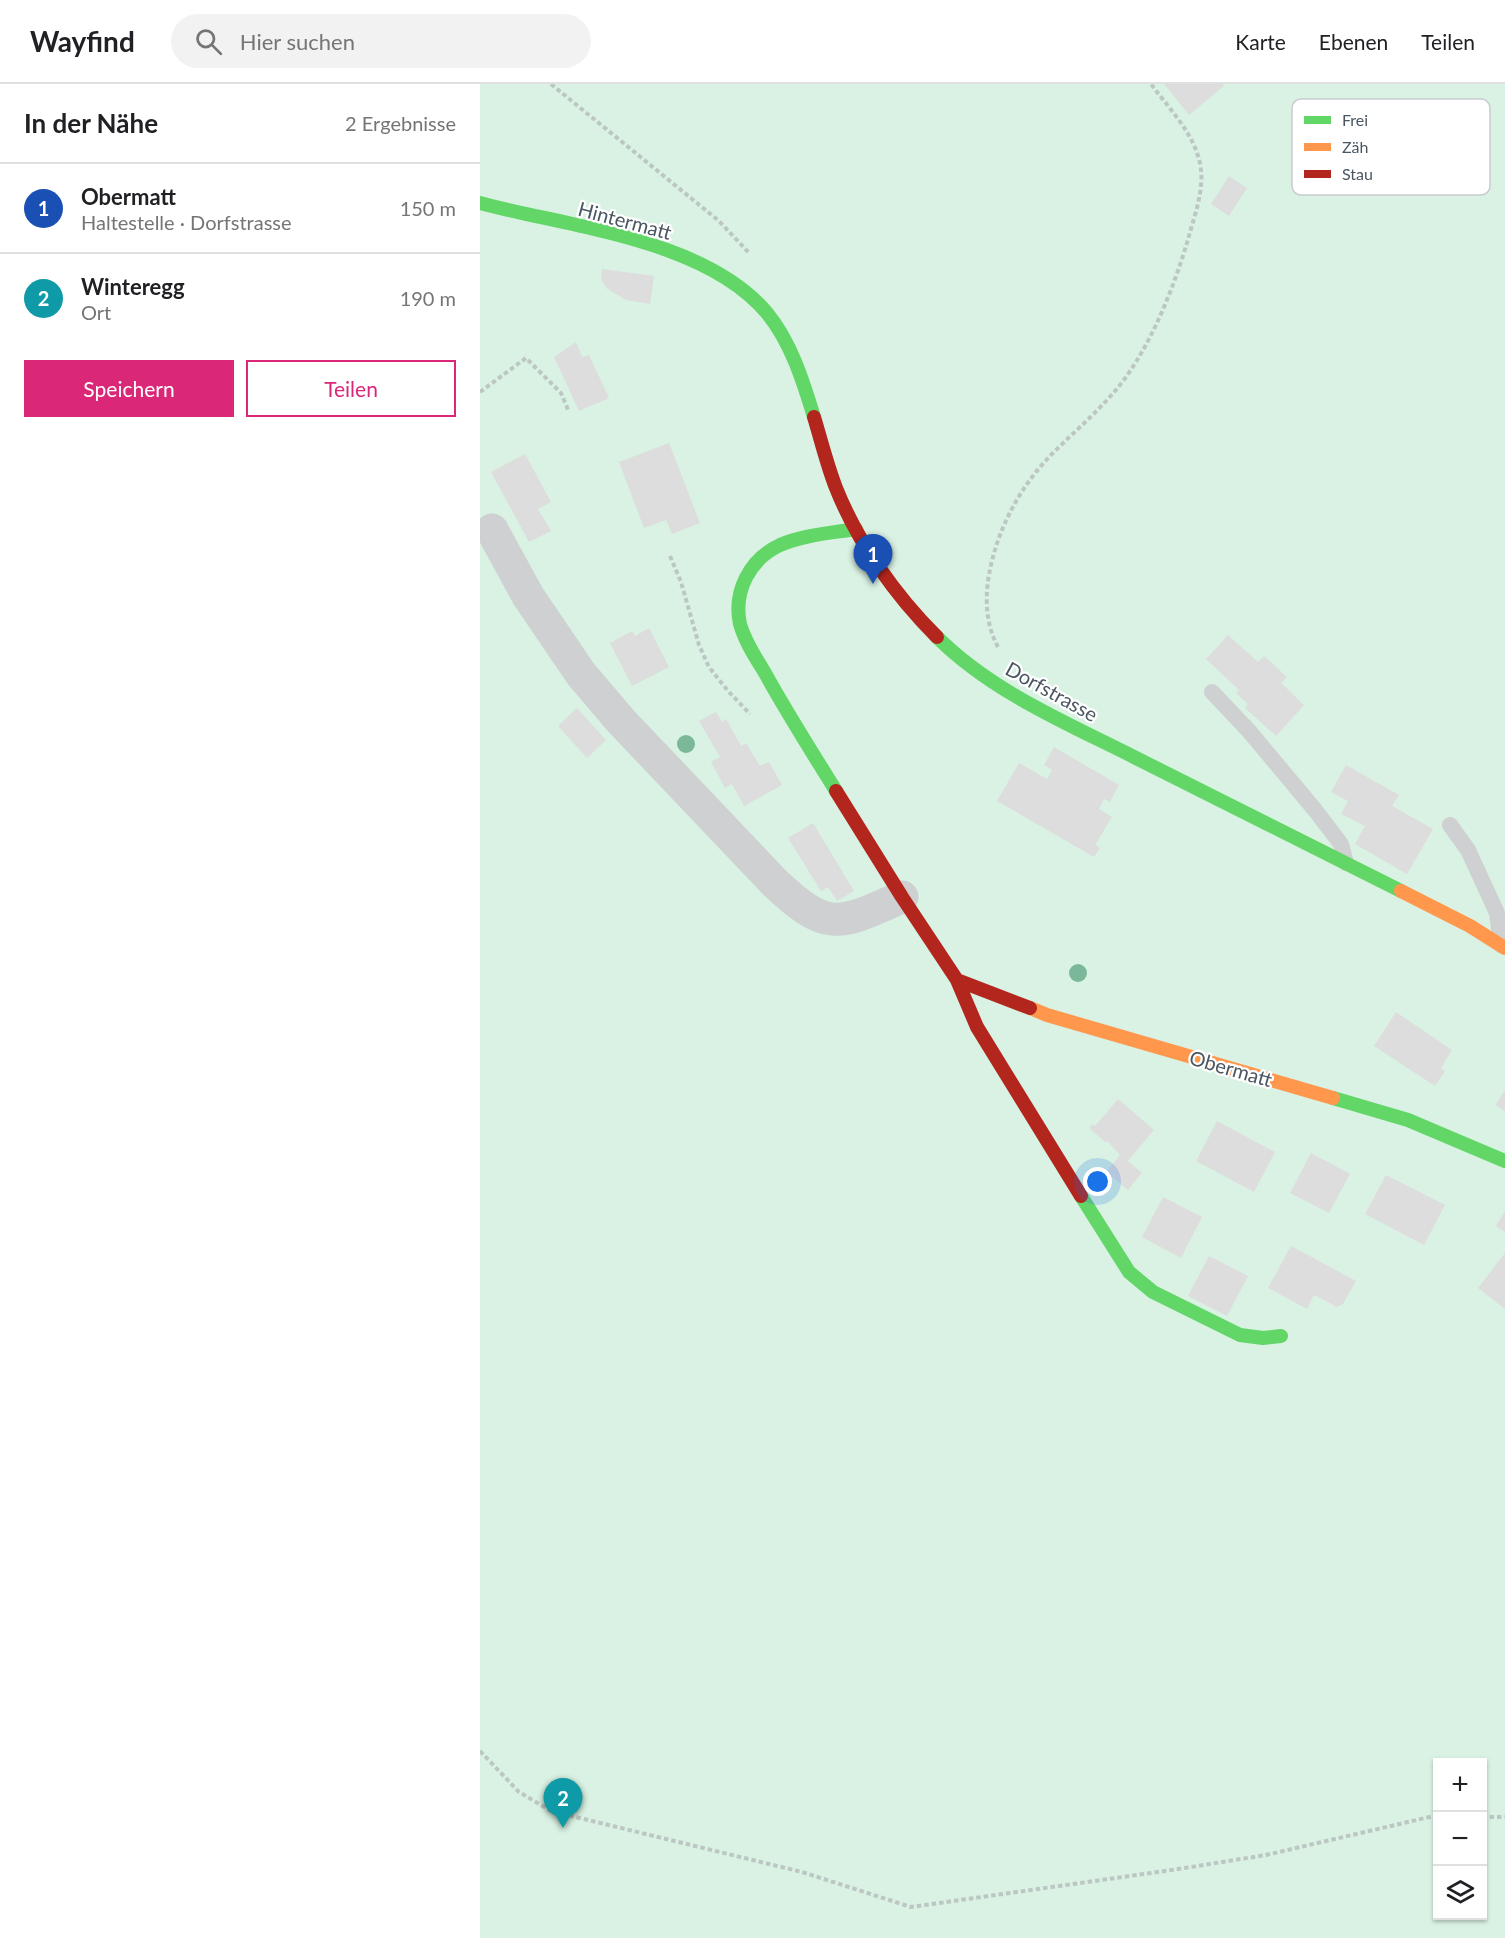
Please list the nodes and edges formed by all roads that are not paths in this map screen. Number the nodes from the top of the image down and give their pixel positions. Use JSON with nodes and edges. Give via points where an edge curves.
{"nodes":[{"id":1,"x":480,"y":203,"type":"edge"},
{"id":2,"x":752,"y":296,"type":"joint"},
{"id":3,"x":856,"y":529,"type":"junction"},
{"id":4,"x":492,"y":530,"type":"dead end"},
{"id":5,"x":1212,"y":692,"type":"dead end"},
{"id":6,"x":1450,"y":825,"type":"dead end"},
{"id":7,"x":1346,"y":864,"type":"junction"},
{"id":8,"x":902,"y":897,"type":"junction"},
{"id":9,"x":1503,"y":946,"type":"edge"},
{"id":10,"x":957,"y":980,"type":"junction"},
{"id":11,"x":1505,"y":1161,"type":"edge"},
{"id":12,"x":1281,"y":1336,"type":"dead end"}],
"edges":[{"from":1,"to":2,"type":"street","name":"Hintermatt","via":[[642,243],[730,280]]},
{"from":2,"to":3,"type":"street","name":"Dorfstrasse","via":[[779,328],[801,373],[841,499]]},
{"from":3,"to":7,"type":"street","name":"Dorfstrasse","via":[[912,611],[946,646],[990,680],[1045,712]]},
{"from":3,"to":8,"type":"street","via":[[799,539],[767,553],[752,567],[742,585],[740,623],[782,704]]},
{"from":4,"to":8,"type":"street","via":[[528,596],[581,674],[621,721],[797,904],[811,914],[842,920],[856,918]]},
{"from":5,"to":7,"type":"lane","via":[[1316,810],[1341,844]]},
{"from":6,"to":9,"type":"lane","via":[[1468,850],[1497,913]]},
{"from":7,"to":9,"type":"street","name":"Dorfstrasse"},
{"from":8,"to":10,"type":"street"},
{"from":10,"to":11,"type":"street","name":"Obermatt","via":[[1047,1015],[1408,1120]]},
{"from":10,"to":12,"type":"street","via":[[976,1027],[1129,1272],[1153,1292],[1240,1335]]}]}
